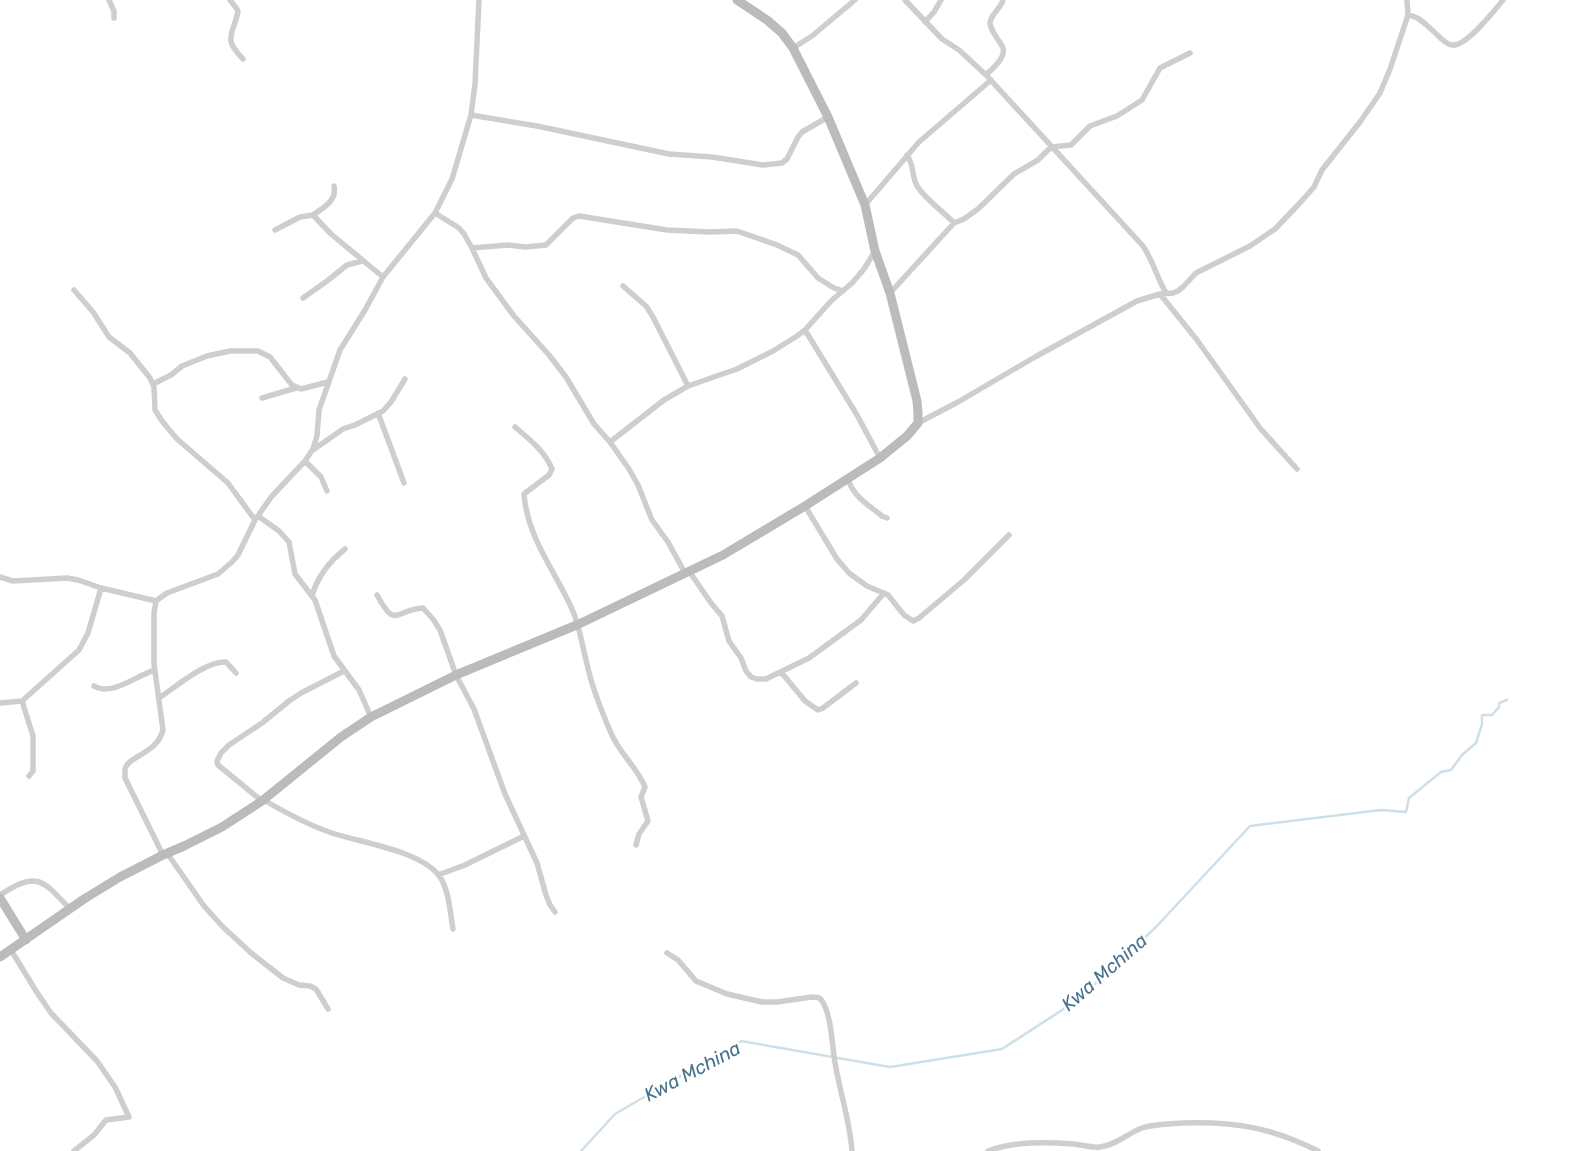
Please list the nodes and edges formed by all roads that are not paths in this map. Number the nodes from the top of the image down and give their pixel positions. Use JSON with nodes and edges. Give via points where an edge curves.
{"nodes":[{"id":1,"x":109,"y":0,"type":"edge"},
{"id":2,"x":230,"y":0,"type":"edge"},
{"id":3,"x":479,"y":0,"type":"edge"},
{"id":4,"x":737,"y":0,"type":"edge"},
{"id":5,"x":855,"y":0,"type":"edge"},
{"id":6,"x":905,"y":0,"type":"edge"},
{"id":7,"x":941,"y":0,"type":"edge"},
{"id":8,"x":1003,"y":0,"type":"edge"},
{"id":9,"x":1407,"y":0,"type":"edge"},
{"id":10,"x":1503,"y":0,"type":"edge"},
{"id":11,"x":1408,"y":15,"type":"junction"},
{"id":12,"x":114,"y":18,"type":"dead end"},
{"id":13,"x":925,"y":22,"type":"junction"},
{"id":14,"x":793,"y":48,"type":"junction"},
{"id":15,"x":1190,"y":53,"type":"dead end"},
{"id":16,"x":243,"y":59,"type":"dead end"},
{"id":17,"x":989,"y":77,"type":"junction"},
{"id":18,"x":471,"y":115,"type":"junction"},
{"id":19,"x":828,"y":117,"type":"junction"},
{"id":20,"x":1051,"y":147,"type":"junction"},
{"id":21,"x":907,"y":155,"type":"junction"},
{"id":22,"x":334,"y":186,"type":"dead end"},
{"id":23,"x":865,"y":205,"type":"junction"},
{"id":24,"x":435,"y":212,"type":"junction"},
{"id":25,"x":313,"y":215,"type":"junction"},
{"id":26,"x":954,"y":223,"type":"junction"},
{"id":27,"x":275,"y":230,"type":"dead end"},
{"id":28,"x":472,"y":248,"type":"junction"},
{"id":29,"x":875,"y":251,"type":"junction"},
{"id":30,"x":362,"y":261,"type":"junction"},
{"id":31,"x":383,"y":277,"type":"junction"},
{"id":32,"x":622,"y":286,"type":"dead end"},
{"id":33,"x":74,"y":290,"type":"dead end"},
{"id":34,"x":843,"y":291,"type":"junction"},
{"id":35,"x":890,"y":293,"type":"junction"},
{"id":36,"x":1163,"y":293,"type":"junction"},
{"id":37,"x":303,"y":298,"type":"dead end"},
{"id":38,"x":805,"y":330,"type":"junction"},
{"id":39,"x":405,"y":379,"type":"dead end"},
{"id":40,"x":328,"y":382,"type":"junction"},
{"id":41,"x":153,"y":384,"type":"junction"},
{"id":42,"x":688,"y":386,"type":"junction"},
{"id":43,"x":296,"y":388,"type":"junction"},
{"id":44,"x":262,"y":398,"type":"dead end"},
{"id":45,"x":378,"y":413,"type":"junction"},
{"id":46,"x":918,"y":423,"type":"junction"},
{"id":47,"x":515,"y":427,"type":"dead end"},
{"id":48,"x":610,"y":442,"type":"junction"},
{"id":49,"x":311,"y":452,"type":"junction"},
{"id":50,"x":880,"y":458,"type":"junction"},
{"id":51,"x":305,"y":461,"type":"junction"},
{"id":52,"x":1297,"y":469,"type":"dead end"},
{"id":53,"x":847,"y":478,"type":"junction"},
{"id":54,"x":404,"y":483,"type":"dead end"},
{"id":55,"x":327,"y":491,"type":"dead end"},
{"id":56,"x":805,"y":506,"type":"junction"},
{"id":57,"x":257,"y":518,"type":"junction"},
{"id":58,"x":887,"y":518,"type":"dead end"},
{"id":59,"x":1008,"y":535,"type":"dead end"},
{"id":60,"x":345,"y":549,"type":"dead end"},
{"id":61,"x":687,"y":572,"type":"junction"},
{"id":62,"x":0,"y":577,"type":"edge"},
{"id":63,"x":101,"y":588,"type":"junction"},
{"id":64,"x":884,"y":593,"type":"junction"},
{"id":65,"x":377,"y":595,"type":"dead end"},
{"id":66,"x":312,"y":596,"type":"junction"},
{"id":67,"x":156,"y":601,"type":"junction"},
{"id":68,"x":579,"y":624,"type":"junction"},
{"id":69,"x":155,"y":670,"type":"junction"},
{"id":70,"x":344,"y":671,"type":"junction"},
{"id":71,"x":780,"y":672,"type":"junction"},
{"id":72,"x":236,"y":673,"type":"dead end"},
{"id":73,"x":456,"y":676,"type":"junction"},
{"id":74,"x":856,"y":683,"type":"dead end"},
{"id":75,"x":94,"y":686,"type":"dead end"},
{"id":76,"x":159,"y":698,"type":"junction"},
{"id":77,"x":22,"y":701,"type":"junction"},
{"id":78,"x":0,"y":703,"type":"edge"},
{"id":79,"x":371,"y":717,"type":"junction"},
{"id":80,"x":29,"y":776,"type":"dead end"},
{"id":81,"x":263,"y":801,"type":"junction"},
{"id":82,"x":524,"y":836,"type":"junction"},
{"id":83,"x":636,"y":845,"type":"dead end"},
{"id":84,"x":165,"y":854,"type":"junction"},
{"id":85,"x":438,"y":875,"type":"junction"},
{"id":86,"x":0,"y":897,"type":"edge"},
{"id":87,"x":70,"y":909,"type":"junction"},
{"id":88,"x":555,"y":912,"type":"dead end"},
{"id":89,"x":453,"y":929,"type":"dead end"},
{"id":90,"x":26,"y":940,"type":"junction"},
{"id":91,"x":11,"y":950,"type":"junction"},
{"id":92,"x":667,"y":953,"type":"dead end"},
{"id":93,"x":0,"y":958,"type":"edge"},
{"id":94,"x":328,"y":1009,"type":"dead end"},
{"id":95,"x":74,"y":1151,"type":"edge"},
{"id":96,"x":852,"y":1151,"type":"edge"},
{"id":97,"x":988,"y":1151,"type":"edge"},
{"id":98,"x":1318,"y":1151,"type":"edge"}],
"edges":[{"from":1,"to":12,"type":"street"},
{"from":2,"to":16,"type":"street","via":[[238,12],[230,40]]},
{"from":3,"to":18,"type":"street"},
{"from":4,"to":14,"type":"street","via":[[774,27]]},
{"from":5,"to":14,"type":"street"},
{"from":6,"to":13,"type":"street"},
{"from":7,"to":13,"type":"street"},
{"from":8,"to":17,"type":"street","via":[[990,24],[1004,52]]},
{"from":9,"to":11,"type":"street"},
{"from":10,"to":11,"type":"street","via":[[1466,41],[1456,45],[1446,43],[1420,19]]},
{"from":11,"to":36,"type":"street","via":[[1380,93],[1298,205],[1275,228],[1250,246],[1196,273],[1178,291]]},
{"from":13,"to":17,"type":"street"},
{"from":14,"to":19,"type":"street"},
{"from":15,"to":20,"type":"street","via":[[1160,68],[1142,100],[1132,107],[1090,126],[1071,145]]},
{"from":17,"to":20,"type":"street"},
{"from":17,"to":21,"type":"street"},
{"from":18,"to":19,"type":"street","via":[[669,154],[763,166],[782,163],[802,132]]},
{"from":18,"to":24,"type":"street","via":[[452,179]]},
{"from":19,"to":23,"type":"street"},
{"from":20,"to":26,"type":"street","via":[[1038,160],[1014,174],[964,220]]},
{"from":20,"to":36,"type":"street","via":[[1143,246]]},
{"from":21,"to":23,"type":"street"},
{"from":21,"to":26,"type":"street","via":[[914,167],[914,180],[923,194]]},
{"from":22,"to":25,"type":"street","via":[[330,203]]},
{"from":23,"to":29,"type":"street"},
{"from":24,"to":28,"type":"street","via":[[459,228]]},
{"from":24,"to":31,"type":"street"},
{"from":25,"to":27,"type":"street","via":[[300,217]]},
{"from":25,"to":30,"type":"street"},
{"from":26,"to":35,"type":"street"},
{"from":28,"to":34,"type":"street","via":[[546,245],[579,216],[667,230],[737,231],[798,255],[818,278]]},
{"from":28,"to":48,"type":"street","via":[[486,278],[566,376],[594,424]]},
{"from":29,"to":34,"type":"street","via":[[864,269]]},
{"from":29,"to":35,"type":"street"},
{"from":30,"to":31,"type":"street"},
{"from":30,"to":37,"type":"street","via":[[347,265]]},
{"from":31,"to":40,"type":"street","via":[[340,350]]},
{"from":32,"to":42,"type":"street","via":[[646,306]]},
{"from":33,"to":41,"type":"street","via":[[109,337],[130,353]]},
{"from":34,"to":38,"type":"street"},
{"from":35,"to":46,"type":"street","via":[[916,401]]},
{"from":36,"to":46,"type":"street","via":[[1137,301]]},
{"from":36,"to":52,"type":"street","via":[[1260,428]]},
{"from":38,"to":42,"type":"street","via":[[773,351],[736,369]]},
{"from":38,"to":50,"type":"street"},
{"from":39,"to":45,"type":"street","via":[[391,402]]},
{"from":40,"to":43,"type":"street","via":[[305,389]]},
{"from":40,"to":49,"type":"street"},
{"from":41,"to":43,"type":"street","via":[[182,366],[207,356],[230,351],[258,351],[274,360]]},
{"from":41,"to":57,"type":"street","via":[[158,416],[177,439],[228,483]]},
{"from":42,"to":48,"type":"street","via":[[664,400]]},
{"from":43,"to":44,"type":"street"},
{"from":45,"to":49,"type":"street","via":[[343,429]]},
{"from":45,"to":54,"type":"street"},
{"from":46,"to":50,"type":"street"},
{"from":47,"to":68,"type":"street","via":[[537,447],[552,469],[524,494],[526,510],[544,558]]},
{"from":48,"to":61,"type":"street","via":[[638,485],[652,520]]},
{"from":49,"to":51,"type":"street"},
{"from":50,"to":53,"type":"street"},
{"from":51,"to":55,"type":"street","via":[[321,477]]},
{"from":51,"to":57,"type":"street","via":[[272,496]]},
{"from":53,"to":56,"type":"street"},
{"from":53,"to":58,"type":"street","via":[[856,496]]},
{"from":56,"to":61,"type":"street","via":[[723,555]]},
{"from":56,"to":64,"type":"street","via":[[836,559],[867,586]]},
{"from":57,"to":66,"type":"street","via":[[279,531],[289,542],[295,574]]},
{"from":57,"to":67,"type":"street","via":[[238,555],[225,569],[167,593]]},
{"from":59,"to":64,"type":"street","via":[[964,580],[916,620],[908,619]]},
{"from":60,"to":66,"type":"street","via":[[321,576]]},
{"from":61,"to":68,"type":"street"},
{"from":61,"to":71,"type":"street","via":[[722,616],[729,641],[748,675],[762,680]]},
{"from":62,"to":63,"type":"street","via":[[13,581],[67,578]]},
{"from":63,"to":67,"type":"street"},
{"from":63,"to":77,"type":"street","via":[[88,633],[79,650]]},
{"from":64,"to":71,"type":"street","via":[[861,620],[841,636],[809,658]]},
{"from":65,"to":73,"type":"street","via":[[385,609],[394,616],[420,608],[426,610],[440,630]]},
{"from":66,"to":70,"type":"street","via":[[330,648]]},
{"from":67,"to":69,"type":"street"},
{"from":68,"to":73,"type":"street"},
{"from":68,"to":83,"type":"street","via":[[591,679],[612,735],[646,787],[641,797],[648,821]]},
{"from":69,"to":75,"type":"street","via":[[112,689]]},
{"from":69,"to":76,"type":"street"},
{"from":70,"to":79,"type":"street","via":[[359,690]]},
{"from":70,"to":81,"type":"street","via":[[301,693],[229,745],[218,757],[218,765]]},
{"from":71,"to":74,"type":"street","via":[[805,701],[818,710]]},
{"from":72,"to":76,"type":"street","via":[[226,662],[214,663]]},
{"from":73,"to":79,"type":"street"},
{"from":73,"to":82,"type":"street","via":[[474,709]]},
{"from":76,"to":84,"type":"street","via":[[163,720],[161,738],[125,770],[128,785]]},
{"from":77,"to":78,"type":"street"},
{"from":77,"to":80,"type":"street","via":[[33,736],[33,771]]},
{"from":79,"to":81,"type":"street","via":[[341,737]]},
{"from":81,"to":84,"type":"street","via":[[222,827]]},
{"from":81,"to":85,"type":"street","via":[[334,834],[404,854]]},
{"from":82,"to":85,"type":"street"},
{"from":82,"to":88,"type":"street"},
{"from":84,"to":87,"type":"street","via":[[120,877]]},
{"from":84,"to":94,"type":"street","via":[[223,927],[283,978],[316,989]]},
{"from":85,"to":89,"type":"street","via":[[446,892]]},
{"from":86,"to":87,"type":"street","via":[[22,882],[36,880]]},
{"from":86,"to":90,"type":"street"},
{"from":87,"to":90,"type":"street"},
{"from":90,"to":91,"type":"street"},
{"from":91,"to":93,"type":"street"},
{"from":91,"to":95,"type":"street","via":[[51,1013],[97,1061],[115,1087],[129,1118],[106,1120],[94,1136]]},
{"from":92,"to":96,"type":"street","via":[[678,960],[696,982],[727,994],[762,1002],[816,996],[822,1000],[827,1011]]},
{"from":97,"to":98,"type":"street","via":[[1040,1143],[1100,1147],[1142,1128],[1214,1122],[1249,1126],[1297,1140]]}]}
